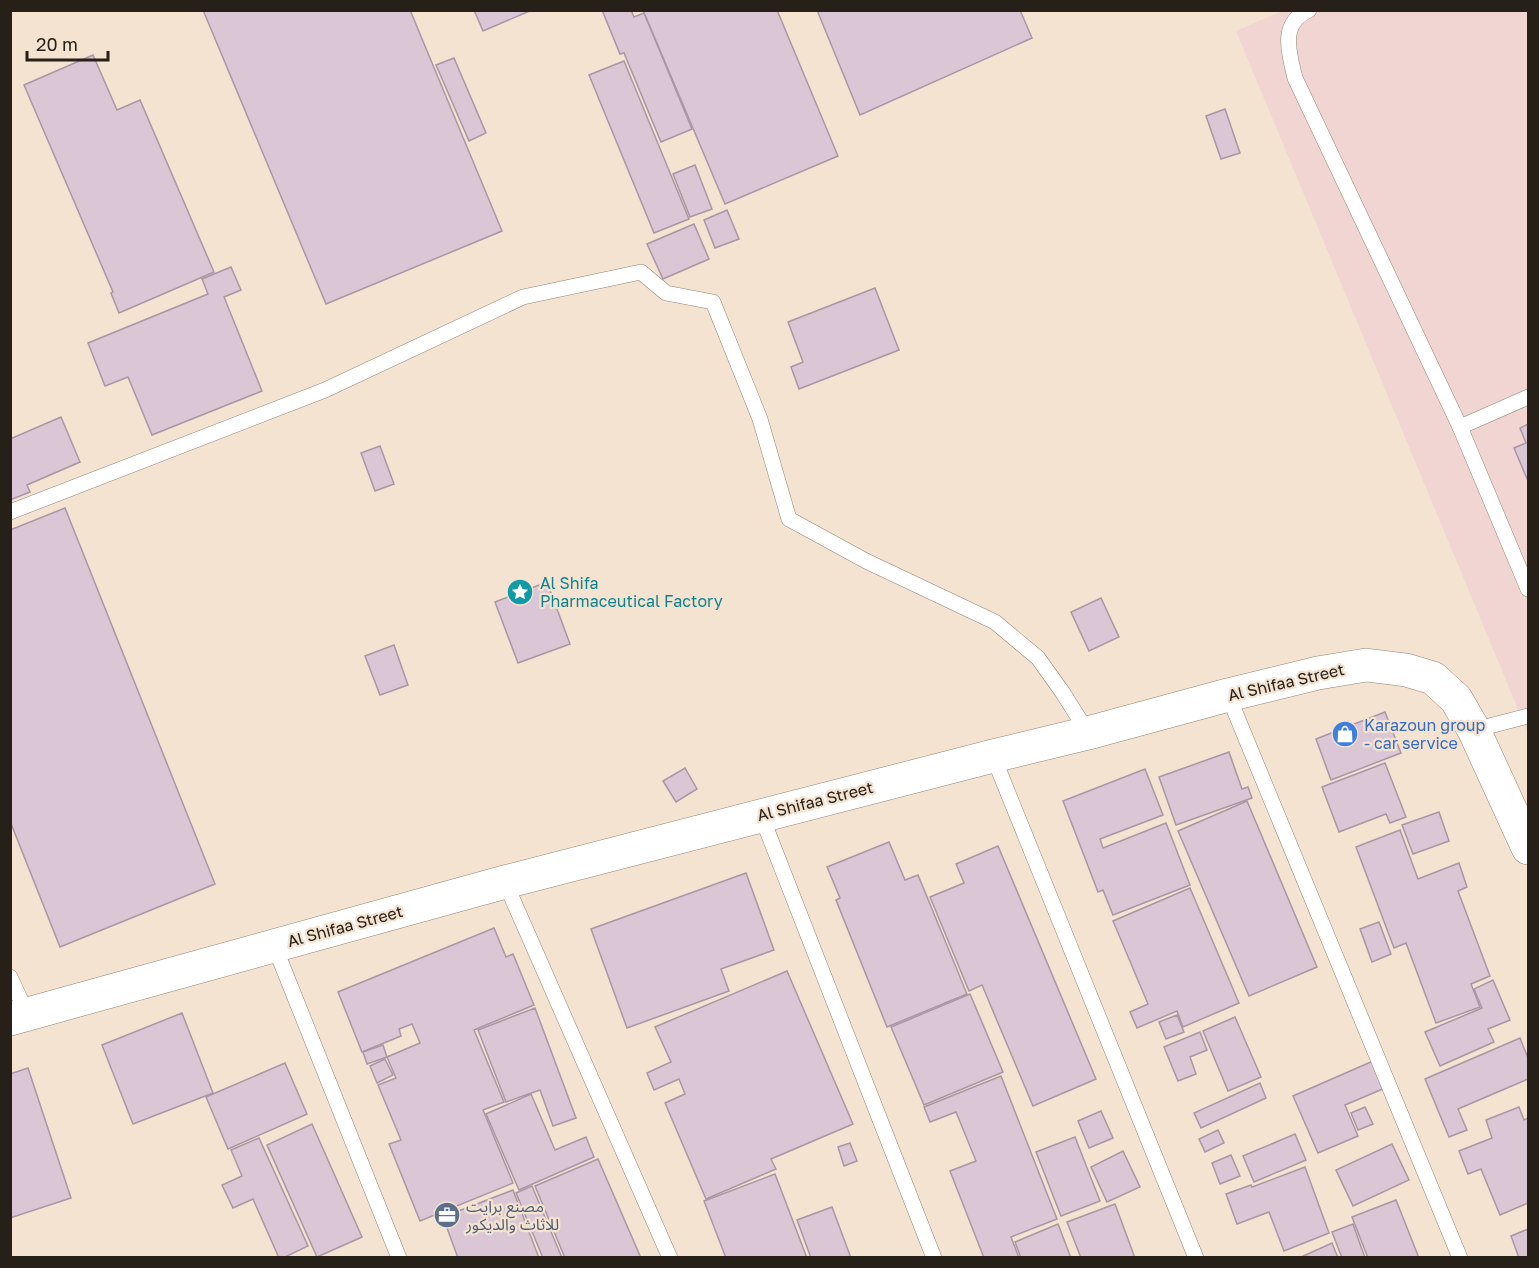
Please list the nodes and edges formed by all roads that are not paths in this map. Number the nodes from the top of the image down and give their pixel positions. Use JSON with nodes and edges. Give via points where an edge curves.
{"nodes":[{"id":1,"x":1309,"y":10,"type":"edge"},
{"id":2,"x":1528,"y":397,"type":"edge"},
{"id":3,"x":1460,"y":427,"type":"junction"},
{"id":4,"x":10,"y":513,"type":"edge"},
{"id":5,"x":1528,"y":589,"type":"edge"},
{"id":6,"x":1228,"y":695,"type":"junction"},
{"id":7,"x":1528,"y":716,"type":"edge"},
{"id":8,"x":1474,"y":730,"type":"junction"},
{"id":9,"x":1088,"y":733,"type":"junction"},
{"id":10,"x":993,"y":756,"type":"junction"},
{"id":11,"x":761,"y":815,"type":"junction"},
{"id":12,"x":1528,"y":848,"type":"edge"},
{"id":13,"x":505,"y":882,"type":"junction"},
{"id":14,"x":274,"y":945,"type":"junction"},
{"id":15,"x":10,"y":977,"type":"edge"},
{"id":16,"x":19,"y":1017,"type":"edge"},
{"id":17,"x":399,"y":1257,"type":"edge"},
{"id":18,"x":670,"y":1257,"type":"edge"},
{"id":19,"x":934,"y":1257,"type":"edge"},
{"id":20,"x":1196,"y":1257,"type":"edge"},
{"id":21,"x":1460,"y":1257,"type":"edge"}],
"edges":[{"from":1,"to":3,"type":"lane","via":[[1300,14],[1290,28],[1288,50],[1295,78]]},
{"from":2,"to":3,"type":"lane"},
{"from":3,"to":5,"type":"lane"},
{"from":4,"to":9,"type":"lane","via":[[324,390],[523,297],[641,272],[666,293],[713,302],[760,419],[789,519],[866,561],[995,622],[1038,658]]},
{"from":6,"to":8,"type":"street","name":"Al Shifaa Street","via":[[1366,665],[1406,669],[1433,678],[1456,699]]},
{"from":6,"to":9,"type":"street","name":"Al Shifaa Street"},
{"from":6,"to":21,"type":"lane"},
{"from":7,"to":8,"type":"lane"},
{"from":8,"to":12,"type":"street","name":"Al Shifaa Street"},
{"from":9,"to":10,"type":"street","name":"Al Shifaa Street"},
{"from":10,"to":11,"type":"street","name":"Al Shifaa Street"},
{"from":10,"to":20,"type":"lane"},
{"from":11,"to":13,"type":"street","name":"Al Shifaa Street"},
{"from":11,"to":19,"type":"lane"},
{"from":13,"to":14,"type":"street","name":"Al Shifaa Street"},
{"from":13,"to":18,"type":"lane"},
{"from":14,"to":16,"type":"street","name":"Al Shifaa Street"},
{"from":14,"to":17,"type":"lane"},
{"from":15,"to":16,"type":"lane"}]}
